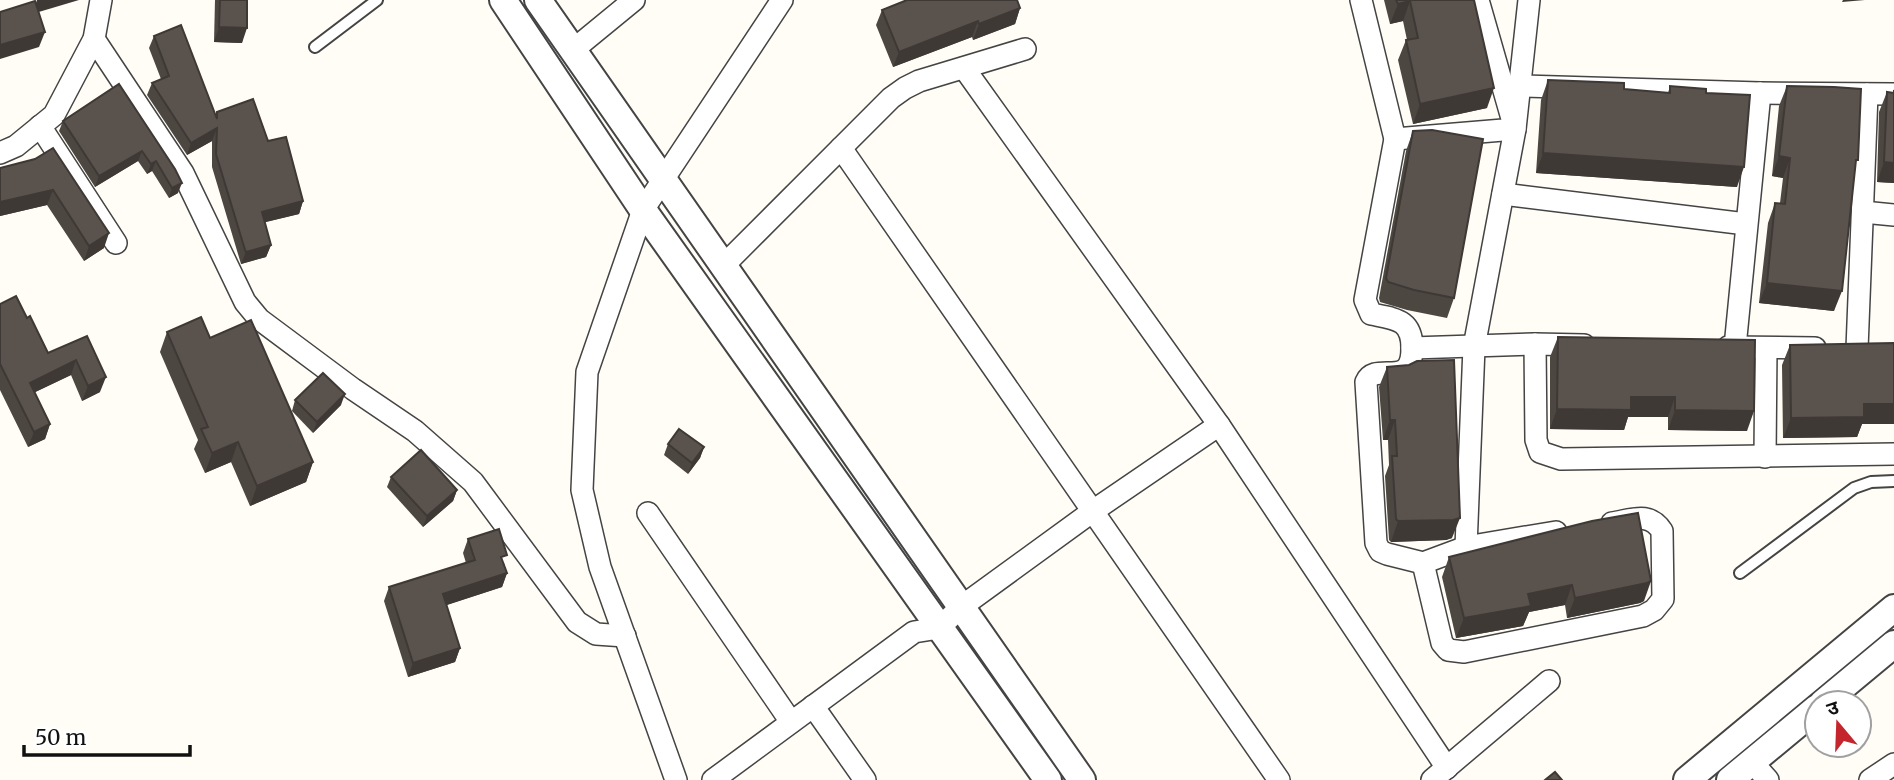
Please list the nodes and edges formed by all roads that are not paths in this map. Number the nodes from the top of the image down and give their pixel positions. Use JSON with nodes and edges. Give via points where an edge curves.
{"nodes":[{"id":1,"x":101,"y":0,"type":"edge"},
{"id":2,"x":377,"y":0,"type":"edge"},
{"id":3,"x":503,"y":0,"type":"edge"},
{"id":4,"x":538,"y":0,"type":"edge"},
{"id":5,"x":634,"y":0,"type":"edge"},
{"id":6,"x":782,"y":0,"type":"edge"},
{"id":7,"x":1361,"y":0,"type":"edge"},
{"id":8,"x":1478,"y":0,"type":"edge"},
{"id":9,"x":1529,"y":0,"type":"edge"},
{"id":10,"x":94,"y":39,"type":"junction"},
{"id":11,"x":315,"y":47,"type":"dead end"},
{"id":12,"x":1025,"y":49,"type":"dead end"},
{"id":13,"x":573,"y":50,"type":"junction"},
{"id":14,"x":964,"y":68,"type":"junction"},
{"id":15,"x":1520,"y":86,"type":"junction"},
{"id":16,"x":1760,"y":93,"type":"junction"},
{"id":17,"x":1867,"y":94,"type":"junction"},
{"id":18,"x":1894,"y":94,"type":"edge"},
{"id":19,"x":40,"y":127,"type":"junction"},
{"id":20,"x":1514,"y":130,"type":"junction"},
{"id":21,"x":1395,"y":139,"type":"junction"},
{"id":22,"x":841,"y":148,"type":"junction"},
{"id":23,"x":0,"y":153,"type":"edge"},
{"id":24,"x":663,"y":180,"type":"junction"},
{"id":25,"x":1503,"y":194,"type":"junction"},
{"id":26,"x":643,"y":210,"type":"junction"},
{"id":27,"x":1863,"y":212,"type":"junction"},
{"id":28,"x":1894,"y":215,"type":"edge"},
{"id":29,"x":1746,"y":224,"type":"junction"},
{"id":30,"x":116,"y":243,"type":"dead end"},
{"id":31,"x":723,"y":266,"type":"junction"},
{"id":32,"x":1535,"y":344,"type":"junction"},
{"id":33,"x":1602,"y":345,"type":"edge"},
{"id":34,"x":1474,"y":347,"type":"junction"},
{"id":35,"x":1708,"y":347,"type":"edge"},
{"id":36,"x":1735,"y":347,"type":"junction"},
{"id":37,"x":1412,"y":348,"type":"junction"},
{"id":38,"x":1766,"y":348,"type":"junction"},
{"id":39,"x":1857,"y":349,"type":"junction"},
{"id":40,"x":1882,"y":349,"type":"edge"},
{"id":41,"x":1219,"y":425,"type":"junction"},
{"id":42,"x":1894,"y":454,"type":"edge"},
{"id":43,"x":1765,"y":457,"type":"junction"},
{"id":44,"x":1894,"y":481,"type":"edge"},
{"id":45,"x":1093,"y":512,"type":"junction"},
{"id":46,"x":648,"y":513,"type":"dead end"},
{"id":47,"x":1466,"y":547,"type":"junction"},
{"id":48,"x":1423,"y":562,"type":"junction"},
{"id":49,"x":1740,"y":573,"type":"dead end"},
{"id":50,"x":961,"y":607,"type":"junction"},
{"id":51,"x":1894,"y":608,"type":"edge"},
{"id":52,"x":939,"y":628,"type":"junction"},
{"id":53,"x":625,"y":636,"type":"junction"},
{"id":54,"x":1894,"y":644,"type":"edge"},
{"id":55,"x":1549,"y":681,"type":"dead end"},
{"id":56,"x":1840,"y":689,"type":"edge"},
{"id":57,"x":813,"y":706,"type":"junction"},
{"id":58,"x":791,"y":722,"type":"junction"},
{"id":59,"x":1803,"y":723,"type":"edge"},
{"id":60,"x":1736,"y":739,"type":"junction"},
{"id":61,"x":1894,"y":764,"type":"edge"},
{"id":62,"x":1760,"y":771,"type":"edge"},
{"id":63,"x":1439,"y":774,"type":"edge"},
{"id":64,"x":676,"y":780,"type":"edge"},
{"id":65,"x":713,"y":780,"type":"edge"},
{"id":66,"x":865,"y":780,"type":"edge"},
{"id":67,"x":1048,"y":780,"type":"edge"},
{"id":68,"x":1082,"y":780,"type":"edge"},
{"id":69,"x":1279,"y":780,"type":"edge"},
{"id":70,"x":1687,"y":780,"type":"edge"},
{"id":71,"x":1730,"y":780,"type":"edge"},
{"id":72,"x":1870,"y":780,"type":"edge"}],
"edges":[{"from":1,"to":10,"type":"street"},
{"from":2,"to":11,"type":"lane"},
{"from":3,"to":26,"type":"street"},
{"from":4,"to":13,"type":"street"},
{"from":5,"to":13,"type":"street"},
{"from":6,"to":24,"type":"street"},
{"from":7,"to":21,"type":"street"},
{"from":8,"to":20,"type":"street"},
{"from":9,"to":15,"type":"street"},
{"from":10,"to":19,"type":"street","via":[[54,115]]},
{"from":10,"to":53,"type":"street","via":[[183,173],[251,311],[415,431],[473,482],[578,622],[596,634]]},
{"from":12,"to":14,"type":"street"},
{"from":13,"to":24,"type":"street"},
{"from":14,"to":22,"type":"street","via":[[905,88]]},
{"from":14,"to":41,"type":"street"},
{"from":15,"to":16,"type":"street"},
{"from":15,"to":20,"type":"street"},
{"from":16,"to":17,"type":"street"},
{"from":16,"to":29,"type":"street"},
{"from":17,"to":18,"type":"street"},
{"from":17,"to":27,"type":"street"},
{"from":19,"to":23,"type":"street"},
{"from":19,"to":30,"type":"street"},
{"from":20,"to":21,"type":"street"},
{"from":20,"to":25,"type":"street"},
{"from":21,"to":37,"type":"street","via":[[1365,300],[1371,314],[1405,324],[1412,335]]},
{"from":22,"to":31,"type":"street"},
{"from":22,"to":45,"type":"street"},
{"from":24,"to":26,"type":"street"},
{"from":24,"to":31,"type":"street"},
{"from":25,"to":29,"type":"street"},
{"from":25,"to":34,"type":"street"},
{"from":26,"to":52,"type":"street"},
{"from":26,"to":53,"type":"street","via":[[587,372],[582,490],[600,567]]},
{"from":27,"to":28,"type":"street"},
{"from":27,"to":39,"type":"street"},
{"from":29,"to":36,"type":"street"},
{"from":31,"to":50,"type":"street"},
{"from":32,"to":33,"type":"street"},
{"from":32,"to":34,"type":"street"},
{"from":32,"to":43,"type":"street","via":[[1540,452],[1561,459]]},
{"from":34,"to":37,"type":"street"},
{"from":34,"to":47,"type":"street"},
{"from":35,"to":36,"type":"street"},
{"from":36,"to":38,"type":"street"},
{"from":37,"to":48,"type":"street","via":[[1412,361],[1405,371],[1372,374],[1366,382],[1376,543],[1387,554]]},
{"from":38,"to":39,"type":"street"},
{"from":38,"to":43,"type":"street"},
{"from":39,"to":40,"type":"street"},
{"from":41,"to":45,"type":"street"},
{"from":41,"to":63,"type":"street"},
{"from":42,"to":43,"type":"street"},
{"from":44,"to":49,"type":"lane","via":[[1854,488]]},
{"from":45,"to":50,"type":"street"},
{"from":45,"to":69,"type":"street"},
{"from":46,"to":58,"type":"street"},
{"from":47,"to":48,"type":"street"},
{"from":47,"to":48,"type":"street","via":[[1646,517],[1662,530],[1663,599],[1643,616],[1464,652],[1448,650]]},
{"from":50,"to":52,"type":"street"},
{"from":50,"to":68,"type":"street"},
{"from":51,"to":60,"type":"street"},
{"from":52,"to":57,"type":"street","via":[[914,632]]},
{"from":52,"to":67,"type":"street"},
{"from":53,"to":64,"type":"street"},
{"from":54,"to":56,"type":"street"},
{"from":55,"to":63,"type":"street"},
{"from":57,"to":58,"type":"street"},
{"from":57,"to":66,"type":"street"},
{"from":58,"to":65,"type":"street"},
{"from":59,"to":62,"type":"street"},
{"from":60,"to":62,"type":"street"},
{"from":60,"to":70,"type":"street"},
{"from":61,"to":72,"type":"street"},
{"from":62,"to":71,"type":"street"}]}
